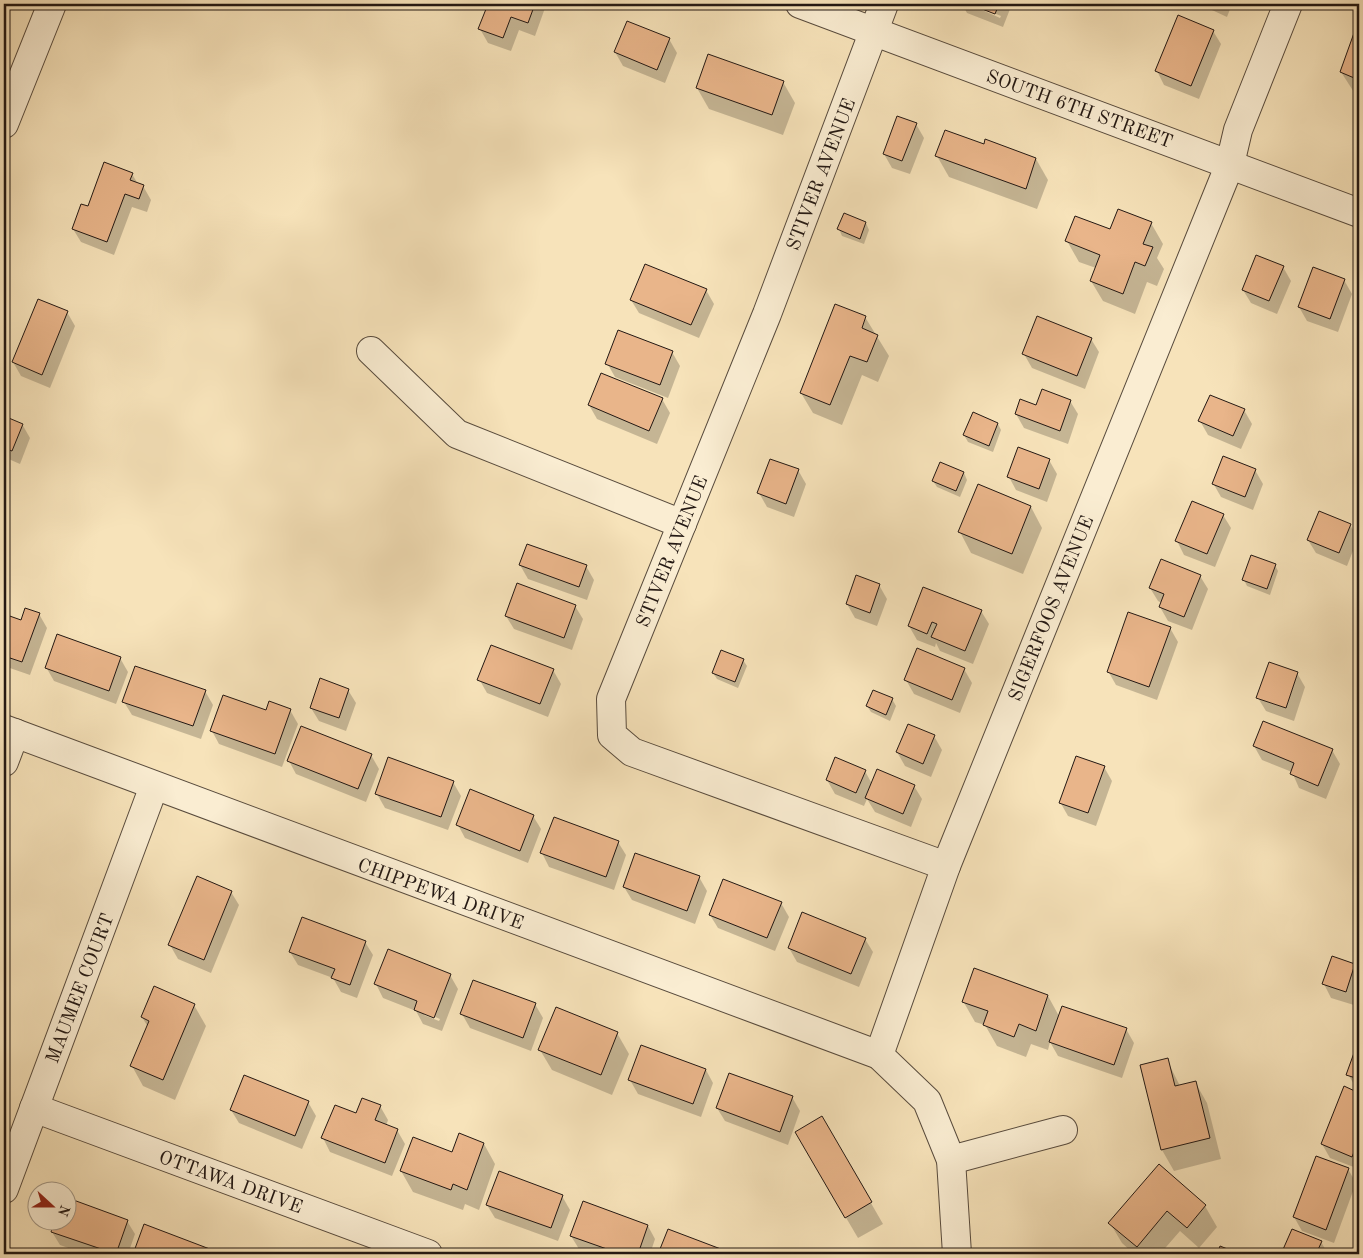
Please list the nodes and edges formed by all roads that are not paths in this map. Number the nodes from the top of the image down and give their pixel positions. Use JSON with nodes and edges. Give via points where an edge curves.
{"nodes":[{"id":1,"x":52,"y":4,"type":"edge"},
{"id":2,"x":800,"y":4,"type":"edge"},
{"id":3,"x":884,"y":4,"type":"edge"},
{"id":4,"x":1288,"y":4,"type":"edge"},
{"id":5,"x":874,"y":32,"type":"junction"},
{"id":6,"x":4,"y":124,"type":"edge"},
{"id":7,"x":1230,"y":164,"type":"junction"},
{"id":8,"x":1359,"y":213,"type":"edge"},
{"id":9,"x":371,"y":351,"type":"dead end"},
{"id":10,"x":682,"y":524,"type":"junction"},
{"id":11,"x":9,"y":731,"type":"edge"},
{"id":12,"x":4,"y":762,"type":"edge"},
{"id":13,"x":154,"y":786,"type":"junction"},
{"id":14,"x":946,"y":866,"type":"junction"},
{"id":15,"x":879,"y":1055,"type":"junction"},
{"id":16,"x":34,"y":1108,"type":"junction"},
{"id":17,"x":1063,"y":1130,"type":"dead end"},
{"id":18,"x":951,"y":1160,"type":"junction"},
{"id":19,"x":4,"y":1190,"type":"edge"},
{"id":20,"x":428,"y":1254,"type":"edge"},
{"id":21,"x":957,"y":1254,"type":"edge"}],
"edges":[{"from":1,"to":6,"type":"street"},
{"from":2,"to":5,"type":"street","name":"SOUTH 6TH STREET"},
{"from":3,"to":5,"type":"street","name":"STIVER AVENUE"},
{"from":4,"to":7,"type":"street","name":"SIGERFOOS AVENUE","via":[[1238,130]]},
{"from":5,"to":7,"type":"street","name":"SOUTH 6TH STREET"},
{"from":5,"to":10,"type":"street","name":"STIVER AVENUE"},
{"from":7,"to":8,"type":"street","name":"SOUTH 6TH STREET"},
{"from":7,"to":14,"type":"street","name":"SIGERFOOS AVENUE"},
{"from":9,"to":10,"type":"street","via":[[457,434]]},
{"from":10,"to":14,"type":"street","name":"STIVER AVENUE","via":[[611,699],[612,735],[632,752]]},
{"from":11,"to":12,"type":"street"},
{"from":11,"to":13,"type":"street","name":"CHIPPEWA DRIVE"},
{"from":13,"to":15,"type":"street","name":"CHIPPEWA DRIVE"},
{"from":13,"to":16,"type":"street","name":"MAUMEE COURT"},
{"from":14,"to":15,"type":"street","name":"SIGERFOOS AVENUE"},
{"from":15,"to":18,"type":"street","via":[[927,1101]]},
{"from":16,"to":19,"type":"street","name":"MAUMEE COURT"},
{"from":16,"to":20,"type":"street","name":"OTTAWA DRIVE"},
{"from":17,"to":18,"type":"street"},
{"from":18,"to":21,"type":"street"}]}
